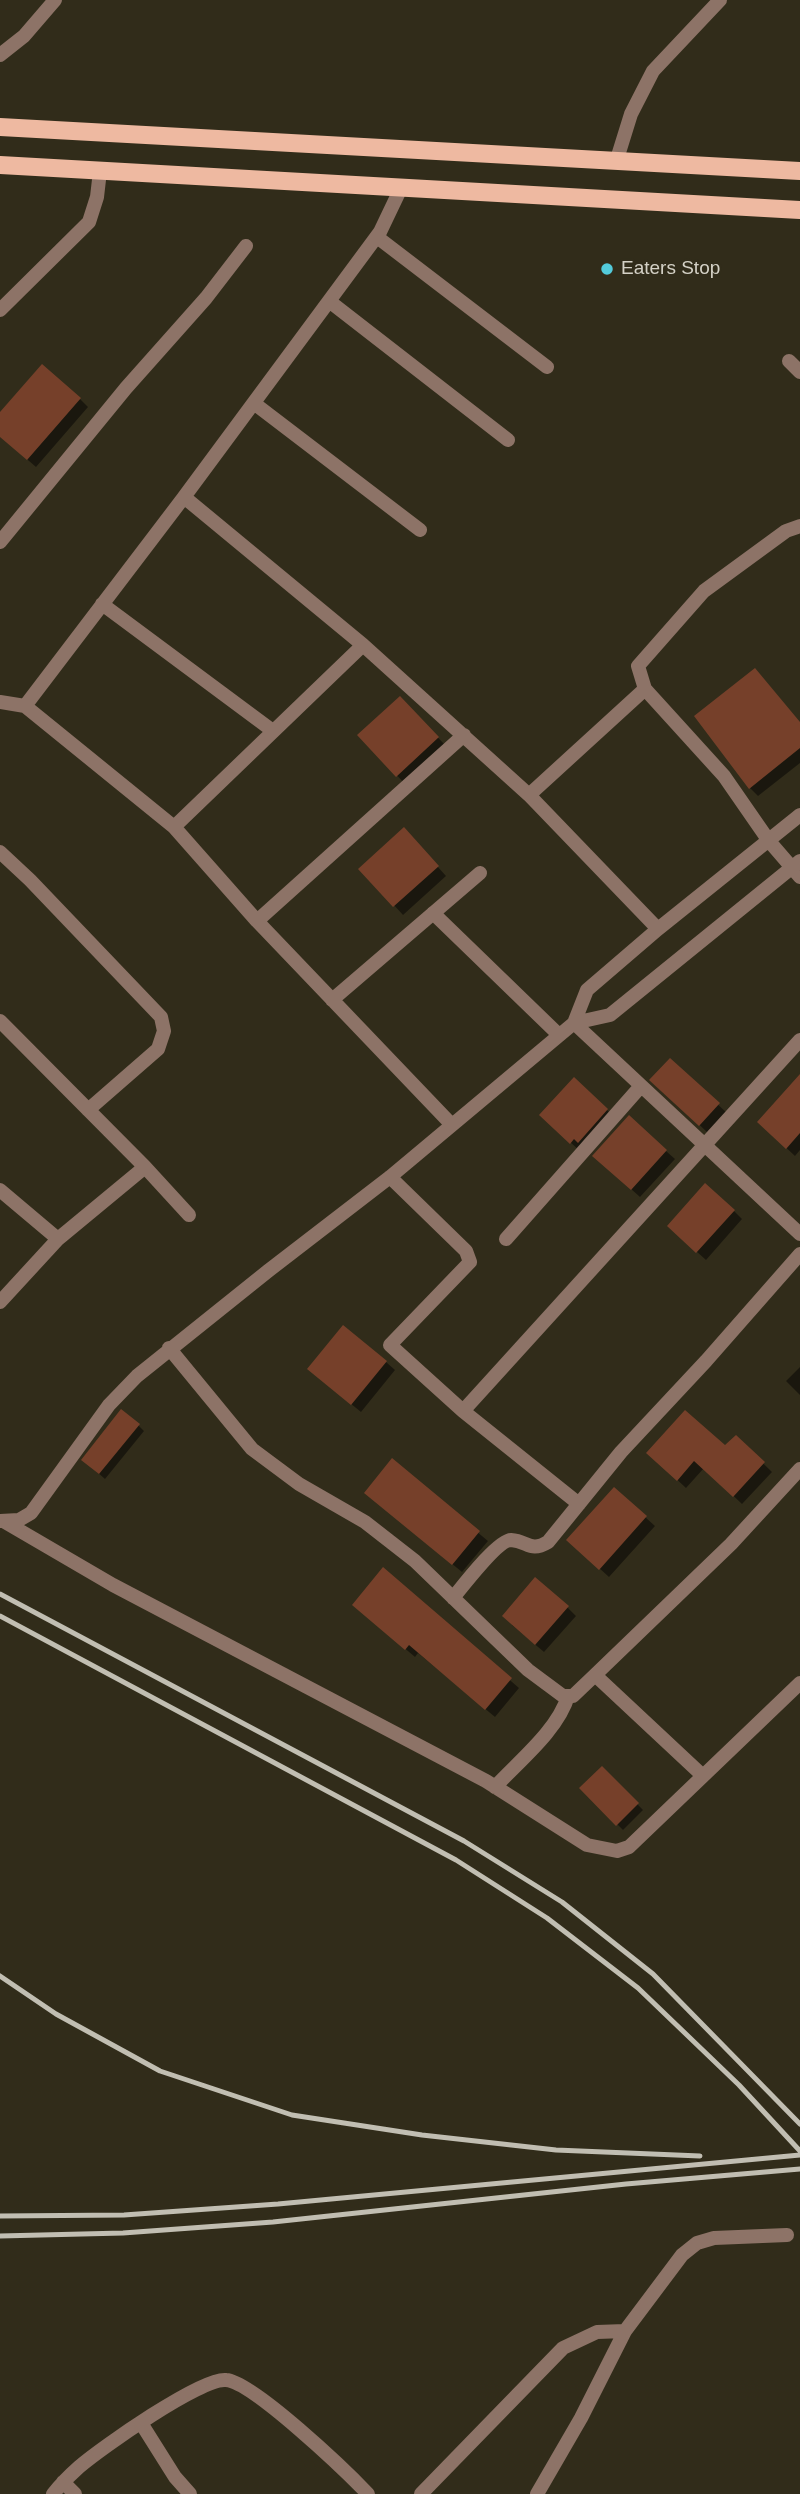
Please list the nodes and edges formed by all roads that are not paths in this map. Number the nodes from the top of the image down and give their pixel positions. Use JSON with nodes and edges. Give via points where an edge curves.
{"nodes":[{"id":1,"x":55,"y":0,"type":"edge"},
{"id":2,"x":720,"y":0,"type":"edge"},
{"id":3,"x":0,"y":55,"type":"edge"},
{"id":4,"x":0,"y":127,"type":"edge"},
{"id":5,"x":617,"y":159,"type":"junction"},
{"id":6,"x":0,"y":165,"type":"edge"},
{"id":7,"x":100,"y":171,"type":"junction"},
{"id":8,"x":800,"y":171,"type":"edge"},
{"id":9,"x":401,"y":188,"type":"junction"},
{"id":10,"x":800,"y":210,"type":"edge"},
{"id":11,"x":377,"y":237,"type":"junction"},
{"id":12,"x":246,"y":246,"type":"dead end"},
{"id":13,"x":329,"y":301,"type":"junction"},
{"id":14,"x":0,"y":310,"type":"edge"},
{"id":15,"x":789,"y":361,"type":"dead end"},
{"id":16,"x":547,"y":367,"type":"dead end"},
{"id":17,"x":800,"y":372,"type":"edge"},
{"id":18,"x":255,"y":404,"type":"junction"},
{"id":19,"x":508,"y":440,"type":"dead end"},
{"id":20,"x":184,"y":497,"type":"junction"},
{"id":21,"x":800,"y":526,"type":"edge"},
{"id":22,"x":420,"y":530,"type":"dead end"},
{"id":23,"x":0,"y":542,"type":"edge"},
{"id":24,"x":102,"y":604,"type":"junction"},
{"id":25,"x":363,"y":645,"type":"junction"},
{"id":26,"x":645,"y":689,"type":"junction"},
{"id":27,"x":0,"y":702,"type":"edge"},
{"id":28,"x":25,"y":706,"type":"junction"},
{"id":29,"x":274,"y":731,"type":"junction"},
{"id":30,"x":464,"y":735,"type":"junction"},
{"id":31,"x":529,"y":794,"type":"junction"},
{"id":32,"x":800,"y":815,"type":"edge"},
{"id":33,"x":174,"y":827,"type":"junction"},
{"id":34,"x":769,"y":841,"type":"junction"},
{"id":35,"x":0,"y":852,"type":"edge"},
{"id":36,"x":797,"y":869,"type":"edge"},
{"id":37,"x":480,"y":873,"type":"dead end"},
{"id":38,"x":433,"y":913,"type":"junction"},
{"id":39,"x":257,"y":922,"type":"junction"},
{"id":40,"x":658,"y":929,"type":"junction"},
{"id":41,"x":332,"y":1000,"type":"junction"},
{"id":42,"x":0,"y":1021,"type":"edge"},
{"id":43,"x":574,"y":1023,"type":"junction"},
{"id":44,"x":559,"y":1035,"type":"junction"},
{"id":45,"x":800,"y":1040,"type":"edge"},
{"id":46,"x":641,"y":1086,"type":"junction"},
{"id":47,"x":89,"y":1110,"type":"junction"},
{"id":48,"x":452,"y":1125,"type":"junction"},
{"id":49,"x":704,"y":1146,"type":"junction"},
{"id":50,"x":145,"y":1167,"type":"junction"},
{"id":51,"x":390,"y":1177,"type":"junction"},
{"id":52,"x":0,"y":1190,"type":"edge"},
{"id":53,"x":189,"y":1215,"type":"dead end"},
{"id":54,"x":800,"y":1234,"type":"edge"},
{"id":55,"x":58,"y":1239,"type":"junction"},
{"id":56,"x":506,"y":1240,"type":"dead end"},
{"id":57,"x":800,"y":1254,"type":"edge"},
{"id":58,"x":0,"y":1301,"type":"edge"},
{"id":59,"x":169,"y":1348,"type":"junction"},
{"id":60,"x":463,"y":1410,"type":"junction"},
{"id":61,"x":800,"y":1469,"type":"edge"},
{"id":62,"x":579,"y":1504,"type":"junction"},
{"id":63,"x":2,"y":1522,"type":"edge"},
{"id":64,"x":453,"y":1598,"type":"junction"},
{"id":65,"x":595,"y":1675,"type":"junction"},
{"id":66,"x":800,"y":1683,"type":"edge"},
{"id":67,"x":568,"y":1696,"type":"junction"},
{"id":68,"x":702,"y":1775,"type":"junction"},
{"id":69,"x":495,"y":1787,"type":"junction"},
{"id":70,"x":787,"y":2235,"type":"dead end"},
{"id":71,"x":625,"y":2331,"type":"junction"},
{"id":72,"x":141,"y":2423,"type":"junction"},
{"id":73,"x":63,"y":2482,"type":"junction"},
{"id":74,"x":53,"y":2494,"type":"edge"},
{"id":75,"x":75,"y":2494,"type":"edge"},
{"id":76,"x":190,"y":2494,"type":"edge"},
{"id":77,"x":368,"y":2494,"type":"edge"},
{"id":78,"x":421,"y":2494,"type":"edge"},
{"id":79,"x":537,"y":2494,"type":"edge"}],
"edges":[{"from":1,"to":3,"type":"street","via":[[24,36]]},
{"from":2,"to":5,"type":"street","via":[[653,71],[631,114]]},
{"from":4,"to":5,"type":"main road"},
{"from":5,"to":8,"type":"main road"},
{"from":6,"to":7,"type":"main road"},
{"from":7,"to":9,"type":"main road"},
{"from":7,"to":14,"type":"street","via":[[89,222]]},
{"from":9,"to":10,"type":"main road"},
{"from":9,"to":11,"type":"street"},
{"from":11,"to":13,"type":"street"},
{"from":11,"to":16,"type":"street"},
{"from":12,"to":23,"type":"street"},
{"from":13,"to":18,"type":"street"},
{"from":13,"to":19,"type":"street"},
{"from":15,"to":17,"type":"street"},
{"from":18,"to":20,"type":"street"},
{"from":18,"to":22,"type":"street"},
{"from":20,"to":24,"type":"street"},
{"from":20,"to":25,"type":"street"},
{"from":21,"to":26,"type":"street","via":[[786,531],[704,591],[638,666]]},
{"from":24,"to":28,"type":"street"},
{"from":24,"to":29,"type":"street"},
{"from":25,"to":29,"type":"street"},
{"from":25,"to":30,"type":"street"},
{"from":26,"to":31,"type":"street"},
{"from":26,"to":34,"type":"street","via":[[724,776]]},
{"from":27,"to":28,"type":"street"},
{"from":28,"to":33,"type":"street"},
{"from":29,"to":33,"type":"street"},
{"from":30,"to":31,"type":"street"},
{"from":30,"to":39,"type":"street"},
{"from":31,"to":40,"type":"street"},
{"from":32,"to":34,"type":"street"},
{"from":33,"to":39,"type":"street"},
{"from":34,"to":36,"type":"street"},
{"from":34,"to":40,"type":"street"},
{"from":35,"to":47,"type":"street","via":[[161,1017],[164,1031],[158,1049]]},
{"from":36,"to":43,"type":"street","via":[[610,1015]]},
{"from":37,"to":38,"type":"street"},
{"from":38,"to":41,"type":"street"},
{"from":38,"to":44,"type":"street"},
{"from":39,"to":41,"type":"street"},
{"from":40,"to":43,"type":"street","via":[[587,990]]},
{"from":41,"to":48,"type":"street"},
{"from":42,"to":47,"type":"street"},
{"from":43,"to":44,"type":"street"},
{"from":43,"to":46,"type":"street"},
{"from":44,"to":48,"type":"street"},
{"from":45,"to":49,"type":"street"},
{"from":46,"to":49,"type":"street"},
{"from":46,"to":56,"type":"street"},
{"from":47,"to":50,"type":"street"},
{"from":48,"to":51,"type":"street"},
{"from":49,"to":54,"type":"street"},
{"from":49,"to":60,"type":"street"},
{"from":50,"to":53,"type":"street"},
{"from":50,"to":55,"type":"street"},
{"from":51,"to":59,"type":"street"},
{"from":51,"to":60,"type":"street","via":[[466,1251],[470,1262],[390,1345]]},
{"from":52,"to":55,"type":"street"},
{"from":55,"to":58,"type":"street"},
{"from":57,"to":62,"type":"street"},
{"from":59,"to":63,"type":"street","via":[[109,1405],[31,1513]]},
{"from":59,"to":64,"type":"street","via":[[252,1449],[299,1484],[365,1522]]},
{"from":60,"to":62,"type":"street"},
{"from":61,"to":65,"type":"street","via":[[731,1544]]},
{"from":62,"to":64,"type":"street","via":[[539,1547],[512,1540],[496,1548]]},
{"from":63,"to":69,"type":"street"},
{"from":64,"to":67,"type":"street","via":[[528,1670]]},
{"from":65,"to":67,"type":"street"},
{"from":65,"to":68,"type":"street"},
{"from":66,"to":68,"type":"street"},
{"from":67,"to":69,"type":"street","via":[[552,1727]]},
{"from":68,"to":69,"type":"street","via":[[629,1847],[617,1851],[587,1844]]},
{"from":70,"to":71,"type":"street","via":[[713,2238],[697,2243],[682,2255]]},
{"from":71,"to":78,"type":"street","via":[[597,2332],[563,2348]]},
{"from":71,"to":79,"type":"street"},
{"from":72,"to":73,"type":"street"},
{"from":72,"to":76,"type":"street"},
{"from":72,"to":77,"type":"street","via":[[212,2383],[237,2382]]},
{"from":73,"to":74,"type":"street"},
{"from":73,"to":75,"type":"street"}]}
